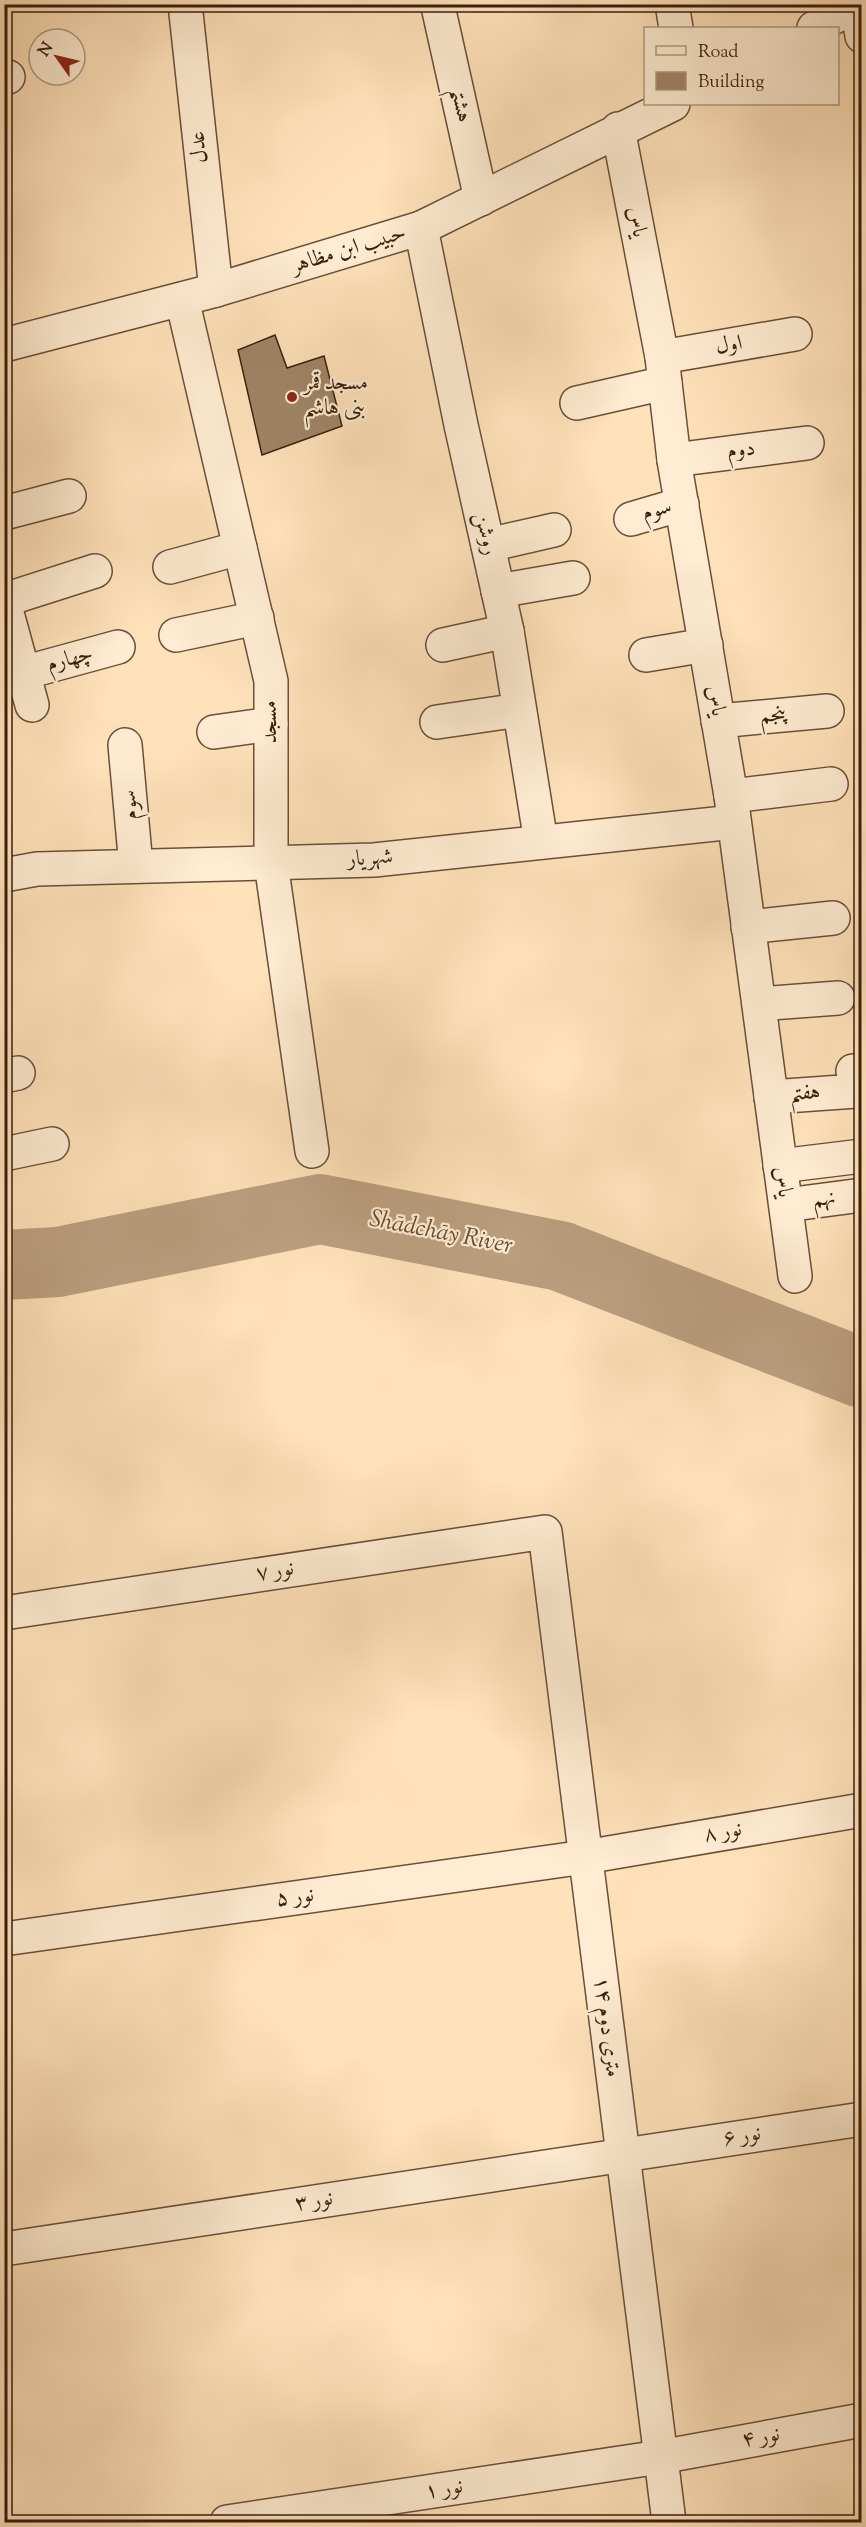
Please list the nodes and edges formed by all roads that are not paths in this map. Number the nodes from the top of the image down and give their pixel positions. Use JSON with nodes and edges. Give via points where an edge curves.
{"nodes":[{"id":1,"x":185,"y":4,"type":"edge"},
{"id":2,"x":672,"y":4,"type":"edge"},
{"id":3,"x":439,"y":11,"type":"dead end"},
{"id":4,"x":859,"y":15,"type":"edge"},
{"id":5,"x":676,"y":27,"type":"edge"},
{"id":6,"x":817,"y":27,"type":"edge"},
{"id":7,"x":671,"y":105,"type":"edge"},
{"id":8,"x":618,"y":129,"type":"junction"},
{"id":9,"x":481,"y":199,"type":"junction"},
{"id":10,"x":422,"y":228,"type":"junction"},
{"id":11,"x":216,"y":291,"type":"junction"},
{"id":12,"x":182,"y":299,"type":"junction"},
{"id":13,"x":795,"y":334,"type":"dead end"},
{"id":14,"x":4,"y":345,"type":"edge"},
{"id":15,"x":664,"y":370,"type":"junction"},
{"id":16,"x":577,"y":403,"type":"dead end"},
{"id":17,"x":807,"y":443,"type":"dead end"},
{"id":18,"x":675,"y":460,"type":"junction"},
{"id":19,"x":69,"y":496,"type":"dead end"},
{"id":20,"x":682,"y":504,"type":"junction"},
{"id":21,"x":4,"y":513,"type":"edge"},
{"id":22,"x":631,"y":519,"type":"dead end"},
{"id":23,"x":554,"y":530,"type":"dead end"},
{"id":24,"x":488,"y":545,"type":"junction"},
{"id":25,"x":240,"y":548,"type":"junction"},
{"id":26,"x":170,"y":567,"type":"dead end"},
{"id":27,"x":95,"y":571,"type":"dead end"},
{"id":28,"x":573,"y":579,"type":"dead end"},
{"id":29,"x":498,"y":591,"type":"junction"},
{"id":30,"x":4,"y":601,"type":"edge"},
{"id":31,"x":256,"y":618,"type":"junction"},
{"id":32,"x":507,"y":631,"type":"junction"},
{"id":33,"x":176,"y":635,"type":"dead end"},
{"id":34,"x":443,"y":645,"type":"dead end"},
{"id":35,"x":706,"y":645,"type":"junction"},
{"id":36,"x":118,"y":647,"type":"dead end"},
{"id":37,"x":646,"y":655,"type":"dead end"},
{"id":38,"x":15,"y":663,"type":"edge"},
{"id":39,"x":32,"y":705,"type":"dead end"},
{"id":40,"x":519,"y":710,"type":"junction"},
{"id":41,"x":827,"y":711,"type":"dead end"},
{"id":42,"x":718,"y":721,"type":"junction"},
{"id":43,"x":437,"y":722,"type":"dead end"},
{"id":44,"x":271,"y":724,"type":"junction"},
{"id":45,"x":214,"y":732,"type":"dead end"},
{"id":46,"x":125,"y":745,"type":"dead end"},
{"id":47,"x":831,"y":784,"type":"dead end"},
{"id":48,"x":732,"y":809,"type":"junction"},
{"id":49,"x":541,"y":842,"type":"junction"},
{"id":50,"x":271,"y":863,"type":"junction"},
{"id":51,"x":136,"y":866,"type":"junction"},
{"id":52,"x":4,"y":875,"type":"edge"},
{"id":53,"x":833,"y":918,"type":"dead end"},
{"id":54,"x":748,"y":927,"type":"junction"},
{"id":55,"x":838,"y":998,"type":"dead end"},
{"id":56,"x":759,"y":1004,"type":"junction"},
{"id":57,"x":853,"y":1071,"type":"dead end"},
{"id":58,"x":771,"y":1097,"type":"junction"},
{"id":59,"x":52,"y":1144,"type":"dead end"},
{"id":60,"x":312,"y":1151,"type":"dead end"},
{"id":61,"x":4,"y":1154,"type":"edge"},
{"id":62,"x":861,"y":1156,"type":"edge"},
{"id":63,"x":780,"y":1166,"type":"junction"},
{"id":64,"x":861,"y":1195,"type":"edge"},
{"id":65,"x":786,"y":1205,"type":"junction"},
{"id":66,"x":795,"y":1276,"type":"dead end"},
{"id":67,"x":545,"y":1532,"type":"joint"},
{"id":68,"x":4,"y":1613,"type":"edge"},
{"id":69,"x":861,"y":1810,"type":"edge"},
{"id":70,"x":585,"y":1857,"type":"junction"},
{"id":71,"x":4,"y":1939,"type":"edge"},
{"id":72,"x":861,"y":2119,"type":"edge"},
{"id":73,"x":623,"y":2156,"type":"junction"},
{"id":74,"x":4,"y":2249,"type":"edge"},
{"id":75,"x":861,"y":2420,"type":"edge"},
{"id":76,"x":660,"y":2457,"type":"junction"},
{"id":77,"x":227,"y":2523,"type":"edge"},
{"id":78,"x":669,"y":2523,"type":"edge"}],
"edges":[{"from":1,"to":11,"type":"street","name":"عدل"},
{"from":2,"to":5,"type":"street"},
{"from":3,"to":9,"type":"street","name":"هشتم"},
{"from":4,"to":6,"type":"street"},
{"from":7,"to":8,"type":"street","name":"حبیب ابن مظاهر"},
{"from":8,"to":9,"type":"street","name":"حبیب ابن مظاهر"},
{"from":8,"to":15,"type":"street","name":"یاس"},
{"from":9,"to":10,"type":"street","name":"حبیب ابن مظاهر"},
{"from":10,"to":11,"type":"street","name":"حبیب ابن مظاهر"},
{"from":10,"to":24,"type":"street","name":"روشن"},
{"from":11,"to":12,"type":"street","name":"حبیب ابن مظاهر"},
{"from":12,"to":14,"type":"street","name":"حبیب ابن مظاهر"},
{"from":12,"to":25,"type":"street","name":"مسجد"},
{"from":13,"to":15,"type":"street","name":"اول"},
{"from":15,"to":16,"type":"street","name":"اول"},
{"from":15,"to":18,"type":"street","name":"یاس"},
{"from":17,"to":18,"type":"street","name":"دوم"},
{"from":18,"to":20,"type":"street","name":"یاس"},
{"from":19,"to":21,"type":"street"},
{"from":20,"to":22,"type":"street","name":"سوم"},
{"from":20,"to":35,"type":"street","name":"یاس"},
{"from":23,"to":24,"type":"street"},
{"from":24,"to":29,"type":"street","name":"روشن"},
{"from":25,"to":26,"type":"street"},
{"from":25,"to":31,"type":"street","name":"مسجد"},
{"from":27,"to":30,"type":"street"},
{"from":28,"to":29,"type":"street"},
{"from":29,"to":32,"type":"street","name":"روشن"},
{"from":30,"to":38,"type":"street"},
{"from":31,"to":33,"type":"street"},
{"from":31,"to":44,"type":"street","name":"مسجد","via":[[271,681]]},
{"from":32,"to":34,"type":"street"},
{"from":32,"to":40,"type":"street","name":"روشن"},
{"from":35,"to":37,"type":"street"},
{"from":35,"to":42,"type":"street","name":"یاس"},
{"from":36,"to":38,"type":"street","name":"چهارم"},
{"from":38,"to":39,"type":"street"},
{"from":40,"to":43,"type":"street"},
{"from":40,"to":49,"type":"street","name":"روشن"},
{"from":41,"to":42,"type":"street","name":"پنجم"},
{"from":42,"to":48,"type":"street","name":"یاس"},
{"from":44,"to":45,"type":"street"},
{"from":44,"to":50,"type":"street","name":"مسجد"},
{"from":46,"to":51,"type":"street","name":"سوم"},
{"from":47,"to":48,"type":"street","name":"شهریار"},
{"from":48,"to":49,"type":"street","name":"شهریار"},
{"from":48,"to":54,"type":"street","name":"یاس"},
{"from":49,"to":50,"type":"street","name":"شهریار","via":[[374,860]]},
{"from":50,"to":51,"type":"street","name":"شهریار"},
{"from":50,"to":60,"type":"street","name":"مسجد"},
{"from":51,"to":52,"type":"street","name":"شهریار","via":[[37,869]]},
{"from":53,"to":54,"type":"street"},
{"from":54,"to":56,"type":"street","name":"یاس"},
{"from":55,"to":56,"type":"street"},
{"from":56,"to":58,"type":"street","name":"یاس"},
{"from":57,"to":58,"type":"street","name":"هفتم","via":[[856,1090]]},
{"from":58,"to":63,"type":"street","name":"یاس"},
{"from":59,"to":61,"type":"street"},
{"from":62,"to":63,"type":"street"},
{"from":63,"to":65,"type":"street","name":"یاس"},
{"from":64,"to":65,"type":"street","name":"نهم"},
{"from":65,"to":66,"type":"street","name":"یاس"},
{"from":67,"to":68,"type":"street","name":"نور ۷"},
{"from":67,"to":70,"type":"street","name":"۱۴ متری دوم"},
{"from":69,"to":70,"type":"street","name":"نور ۸"},
{"from":70,"to":71,"type":"street","name":"نور ۵"},
{"from":70,"to":73,"type":"street","name":"۱۴ متری دوم"},
{"from":72,"to":73,"type":"street","name":"نور ۶"},
{"from":73,"to":74,"type":"street","name":"نور ۳"},
{"from":73,"to":76,"type":"street","name":"۱۴ متری دوم"},
{"from":75,"to":76,"type":"street","name":"نور ۴"},
{"from":76,"to":77,"type":"street","name":"نور ۱"},
{"from":76,"to":78,"type":"street","name":"۱۴ متری دوم"}]}
